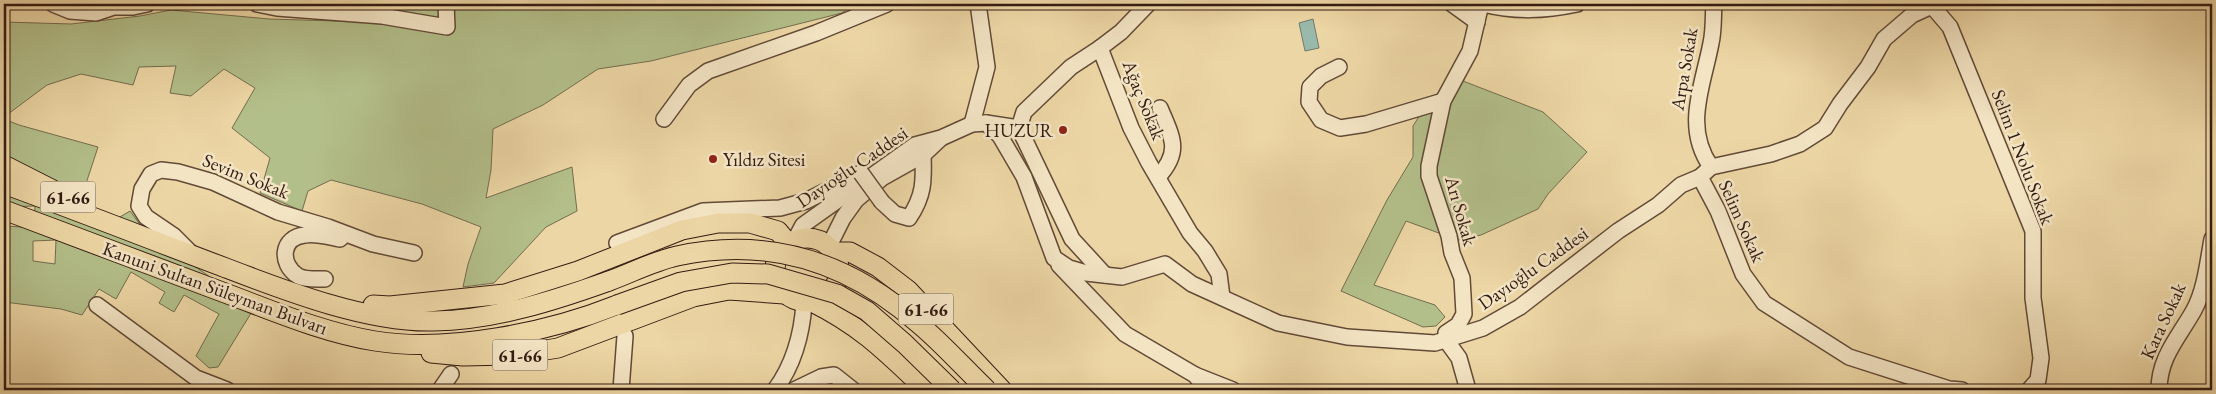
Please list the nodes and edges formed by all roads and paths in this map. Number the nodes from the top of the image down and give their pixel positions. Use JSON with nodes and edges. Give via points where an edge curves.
{"nodes":[{"id":1,"x":53,"y":4,"type":"edge"},
{"id":2,"x":147,"y":4,"type":"edge"},
{"id":3,"x":258,"y":4,"type":"edge"},
{"id":4,"x":446,"y":4,"type":"edge"},
{"id":5,"x":887,"y":4,"type":"edge"},
{"id":6,"x":978,"y":4,"type":"edge"},
{"id":7,"x":1148,"y":4,"type":"edge"},
{"id":8,"x":1452,"y":4,"type":"edge"},
{"id":9,"x":1482,"y":4,"type":"edge"},
{"id":10,"x":1577,"y":4,"type":"edge"},
{"id":11,"x":1714,"y":4,"type":"edge"},
{"id":12,"x":1934,"y":5,"type":"edge"},
{"id":13,"x":1477,"y":22,"type":"junction"},
{"id":14,"x":1100,"y":48,"type":"junction"},
{"id":15,"x":1339,"y":67,"type":"dead end"},
{"id":16,"x":1443,"y":101,"type":"junction"},
{"id":17,"x":1160,"y":108,"type":"dead end"},
{"id":18,"x":664,"y":119,"type":"dead end"},
{"id":19,"x":979,"y":124,"type":"junction"},
{"id":20,"x":1020,"y":128,"type":"junction"},
{"id":21,"x":941,"y":138,"type":"junction"},
{"id":22,"x":923,"y":155,"type":"junction"},
{"id":23,"x":4,"y":165,"type":"edge"},
{"id":24,"x":1705,"y":172,"type":"junction"},
{"id":25,"x":1158,"y":177,"type":"junction"},
{"id":26,"x":4,"y":184,"type":"edge"},
{"id":27,"x":4,"y":210,"type":"edge"},
{"id":28,"x":4,"y":223,"type":"edge"},
{"id":29,"x":130,"y":232,"type":"junction"},
{"id":30,"x":345,"y":233,"type":"junction"},
{"id":31,"x":2212,"y":239,"type":"edge"},
{"id":32,"x":792,"y":241,"type":"junction"},
{"id":33,"x":617,"y":244,"type":"dead end"},
{"id":34,"x":831,"y":249,"type":"junction"},
{"id":35,"x":118,"y":253,"type":"junction"},
{"id":36,"x":414,"y":253,"type":"dead end"},
{"id":37,"x":195,"y":257,"type":"junction"},
{"id":38,"x":1054,"y":258,"type":"junction"},
{"id":39,"x":1105,"y":275,"type":"junction"},
{"id":40,"x":325,"y":279,"type":"dead end"},
{"id":41,"x":784,"y":294,"type":"junction"},
{"id":42,"x":1222,"y":297,"type":"junction"},
{"id":43,"x":320,"y":301,"type":"junction"},
{"id":44,"x":808,"y":302,"type":"junction"},
{"id":45,"x":253,"y":304,"type":"junction"},
{"id":46,"x":97,"y":305,"type":"dead end"},
{"id":47,"x":624,"y":336,"type":"dead end"},
{"id":48,"x":1446,"y":340,"type":"junction"},
{"id":49,"x":451,"y":374,"type":"dead end"},
{"id":50,"x":1195,"y":374,"type":"junction"},
{"id":51,"x":194,"y":384,"type":"edge"},
{"id":52,"x":227,"y":390,"type":"edge"},
{"id":53,"x":440,"y":390,"type":"edge"},
{"id":54,"x":621,"y":390,"type":"edge"},
{"id":55,"x":774,"y":390,"type":"edge"},
{"id":56,"x":794,"y":390,"type":"edge"},
{"id":57,"x":853,"y":390,"type":"edge"},
{"id":58,"x":926,"y":390,"type":"edge"},
{"id":59,"x":952,"y":390,"type":"edge"},
{"id":60,"x":987,"y":390,"type":"edge"},
{"id":61,"x":1002,"y":390,"type":"edge"},
{"id":62,"x":1207,"y":390,"type":"edge"},
{"id":63,"x":1233,"y":390,"type":"edge"},
{"id":64,"x":1468,"y":390,"type":"edge"},
{"id":65,"x":1962,"y":390,"type":"edge"},
{"id":66,"x":2030,"y":390,"type":"edge"},
{"id":67,"x":2159,"y":390,"type":"edge"}],
"edges":[{"from":1,"to":2,"type":"street","via":[[70,11],[96,13],[114,7]]},
{"from":3,"to":4,"type":"street","via":[[382,16],[447,27]]},
{"from":5,"to":18,"type":"street","via":[[793,42],[708,71],[689,85]]},
{"from":6,"to":19,"type":"street","via":[[987,67]]},
{"from":7,"to":14,"type":"street"},
{"from":8,"to":13,"type":"street"},
{"from":9,"to":10,"type":"street","via":[[1520,11],[1549,10]]},
{"from":9,"to":13,"type":"street","name":"Arı Sokak"},
{"from":11,"to":24,"type":"street","name":"Arpa Sokak","via":[[1712,42],[1702,77],[1695,125]]},
{"from":12,"to":24,"type":"street","name":"Selim Sokak","via":[[1912,15],[1884,39],[1825,128],[1800,144]]},
{"from":12,"to":66,"type":"street","name":"Selim 1 Nolu Sokak","via":[[1950,27],[2033,231],[2033,298],[2041,358],[2038,380]]},
{"from":13,"to":16,"type":"street","name":"Arı Sokak","via":[[1470,51]]},
{"from":14,"to":20,"type":"street","name":"Ağaç Sokak","via":[[1071,67],[1024,112]]},
{"from":14,"to":25,"type":"street","name":"Ağaç Sokak","via":[[1131,128]]},
{"from":15,"to":16,"type":"street","via":[[1321,76],[1310,87],[1309,102],[1321,120],[1340,128],[1366,124]]},
{"from":16,"to":48,"type":"street","name":"Arı Sokak","via":[[1429,176],[1462,278],[1464,314],[1458,325],[1446,333]]},
{"from":17,"to":25,"type":"street","via":[[1173,139],[1174,153]]},
{"from":19,"to":20,"type":"street"},
{"from":19,"to":21,"type":"street","name":"Dayıoğlu Caddesi"},
{"from":19,"to":38,"type":"street","via":[[1000,136],[1024,177]]},
{"from":20,"to":39,"type":"street","via":[[1072,240]]},
{"from":21,"to":22,"type":"street","name":"Dayıoğlu Caddesi"},
{"from":21,"to":32,"type":"street","name":"Dayıoğlu Caddesi","via":[[914,145],[803,224]]},
{"from":22,"to":33,"type":"street","bridge":true,"via":[[924,177],[919,204],[909,218],[895,214],[882,202],[861,173],[806,201],[780,208],[703,211]]},
{"from":22,"to":34,"type":"street","name":"Dayıoğlu Caddesi","via":[[882,178],[856,200],[843,218]]},
{"from":23,"to":29,"type":"main road","number":"61-66"},
{"from":24,"to":48,"type":"street","name":"Dayıoğlu Caddesi","via":[[1681,185],[1520,307],[1483,328]]},
{"from":24,"to":65,"type":"street","name":"Selim Sokak","via":[[1743,274],[1764,303],[1849,357],[1949,389]]},
{"from":25,"to":42,"type":"street","name":"Ağaç Sokak","via":[[1190,233],[1219,274]]},
{"from":26,"to":29,"type":"main road","name":"Kanuni Sultan Süleyman Bulvarı","number":"61-66"},
{"from":27,"to":35,"type":"main road","name":"Kanuni Sultan Süleyman Bulvarı","number":"61-66"},
{"from":28,"to":35,"type":"main road","number":"61-66","via":[[41,230]]},
{"from":29,"to":37,"type":"main road","name":"Kanuni Sultan Süleyman Bulvarı","number":"61-66"},
{"from":30,"to":36,"type":"street","name":"Sevim Sokak","via":[[373,244]]},
{"from":30,"to":37,"type":"street","name":"Sevim Sokak","via":[[278,212],[213,182],[160,170],[151,174],[142,189],[139,206],[146,217],[174,236]]},
{"from":30,"to":40,"type":"street","via":[[340,239],[306,234],[288,243],[284,253],[286,265],[299,276]]},
{"from":31,"to":67,"type":"street","name":"Kara Sokak","via":[[2198,300],[2163,363]]},
{"from":32,"to":34,"type":"main road","number":"61-66","via":[[816,239]]},
{"from":32,"to":41,"type":"main road","via":[[778,254],[774,267],[776,282]]},
{"from":32,"to":43,"type":"main road","number":"61-66","via":[[778,231],[750,224],[718,223],[682,230],[505,294],[390,306]]},
{"from":34,"to":44,"type":"main road","via":[[839,265],[838,280],[825,297]]},
{"from":34,"to":61,"type":"main road","number":"61-66","via":[[850,252],[878,267],[908,290]]},
{"from":35,"to":45,"type":"main road","name":"Kanuni Sultan Süleyman Bulvarı","number":"61-66"},
{"from":37,"to":43,"type":"main road","name":"Kanuni Sultan Süleyman Bulvarı","number":"61-66"},
{"from":38,"to":39,"type":"street","name":"Dayıoğlu Caddesi","via":[[1069,268]]},
{"from":38,"to":50,"type":"street","via":[[1125,334]]},
{"from":39,"to":42,"type":"street","name":"Dayıoğlu Caddesi","via":[[1122,277],[1165,264],[1192,284]]},
{"from":41,"to":44,"type":"main road","number":"61-66","via":[[797,301]]},
{"from":41,"to":45,"type":"main road","number":"61-66","via":[[729,290],[693,297],[558,348],[515,355],[463,356],[388,350],[342,341]]},
{"from":42,"to":48,"type":"street","name":"Dayıoğlu Caddesi","via":[[1278,323],[1346,337],[1435,343]]},
{"from":43,"to":60,"type":"main road","name":"Kanuni Sultan Süleyman Bulvarı","number":"61-66","bridge":true,"via":[[380,316],[433,321],[499,314],[550,302],[676,256],[729,248],[771,250],[844,273],[877,290],[919,324]]},
{"from":44,"to":55,"type":"street","via":[[795,353],[786,374]]},
{"from":44,"to":58,"type":"main road","number":"61-66","via":[[841,317],[875,342]]},
{"from":45,"to":59,"type":"main road","name":"Kanuni Sultan Süleyman Bulvarı","number":"61-66","bridge":true,"via":[[310,325],[376,341],[438,344],[498,337],[581,319],[681,282],[732,272],[768,274],[837,294],[867,311]]},
{"from":46,"to":51,"type":"street"},
{"from":47,"to":54,"type":"street"},
{"from":48,"to":64,"type":"street","via":[[1459,358]]},
{"from":49,"to":53,"type":"street"},
{"from":50,"to":62,"type":"street"},
{"from":50,"to":63,"type":"street"},
{"from":51,"to":52,"type":"street"},
{"from":56,"to":57,"type":"street","via":[[820,377],[834,375]]}]}
